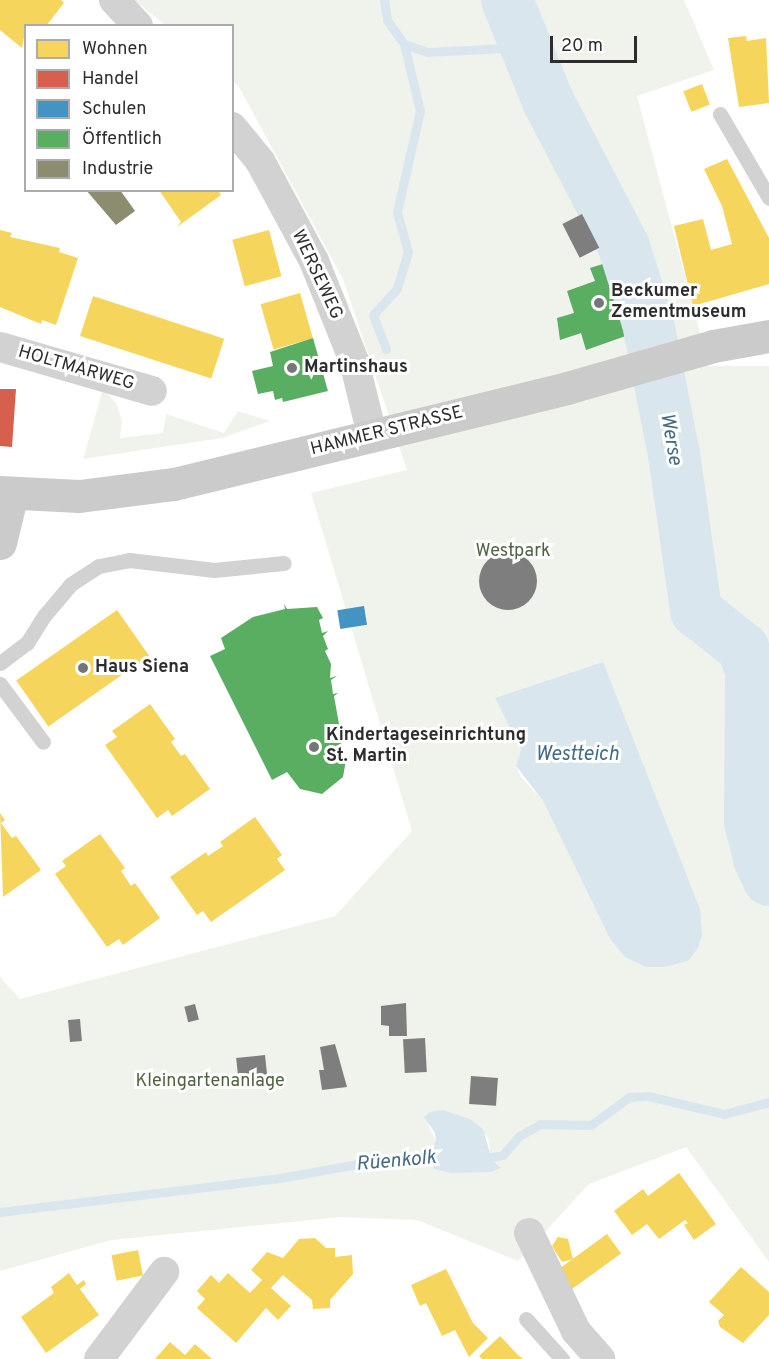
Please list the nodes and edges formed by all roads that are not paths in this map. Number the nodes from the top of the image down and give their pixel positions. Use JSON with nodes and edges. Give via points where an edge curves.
{"nodes":[{"id":1,"x":114,"y":0,"type":"edge"},
{"id":2,"x":136,"y":24,"type":"edge"},
{"id":3,"x":720,"y":114,"type":"dead end"},
{"id":4,"x":234,"y":129,"type":"edge"},
{"id":5,"x":769,"y":198,"type":"edge"},
{"id":6,"x":769,"y":336,"type":"edge"},
{"id":7,"x":0,"y":347,"type":"edge"},
{"id":8,"x":152,"y":391,"type":"dead end"},
{"id":9,"x":372,"y":435,"type":"junction"},
{"id":10,"x":6,"y":493,"type":"edge"},
{"id":11,"x":0,"y":543,"type":"edge"},
{"id":12,"x":284,"y":563,"type":"dead end"},
{"id":13,"x":0,"y":663,"type":"edge"},
{"id":14,"x":0,"y":684,"type":"edge"},
{"id":15,"x":43,"y":742,"type":"dead end"},
{"id":16,"x":529,"y":1233,"type":"dead end"},
{"id":17,"x":164,"y":1272,"type":"dead end"},
{"id":18,"x":526,"y":1319,"type":"dead end"},
{"id":19,"x":99,"y":1359,"type":"edge"},
{"id":20,"x":561,"y":1359,"type":"edge"},
{"id":21,"x":600,"y":1359,"type":"edge"}],
"edges":[{"from":1,"to":2,"type":"street"},
{"from":3,"to":5,"type":"lane"},
{"from":4,"to":9,"type":"street","name":"WERSEWEG","via":[[260,161],[314,261],[354,361]]},
{"from":6,"to":9,"type":"main road","name":"HAMMER STRASSE","via":[[688,353]]},
{"from":7,"to":8,"type":"street","name":"HOLTMARWEG"},
{"from":9,"to":10,"type":"main road","name":"HAMMER STRASSE","via":[[174,484],[79,496]]},
{"from":10,"to":11,"type":"main road"},
{"from":12,"to":13,"type":"lane","via":[[214,570],[129,560],[99,566],[71,584],[27,643]]},
{"from":14,"to":15,"type":"lane"},
{"from":16,"to":21,"type":"street","via":[[576,1331]]},
{"from":17,"to":19,"type":"street"},
{"from":18,"to":20,"type":"lane"}]}
